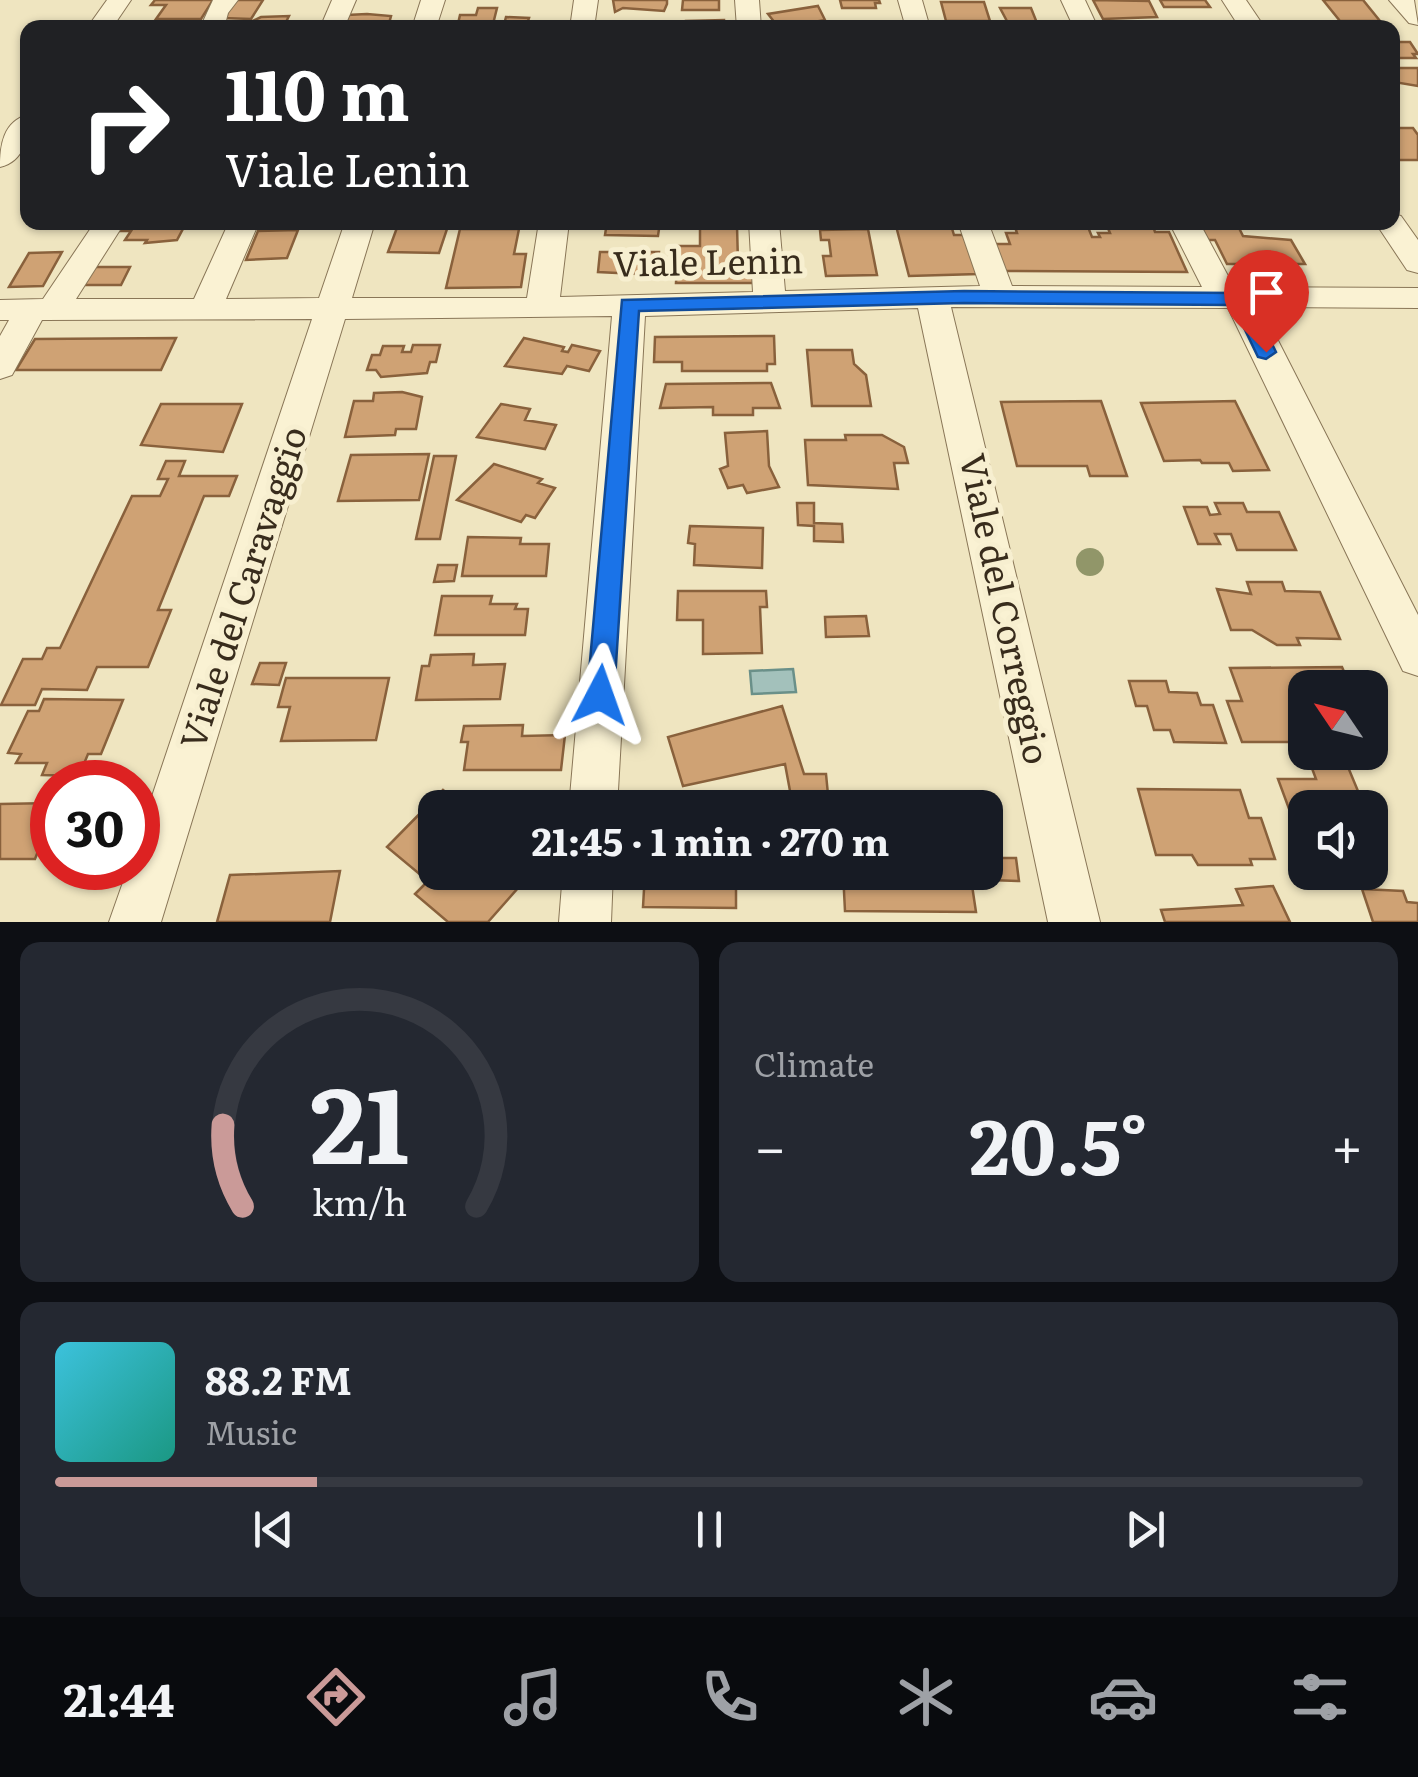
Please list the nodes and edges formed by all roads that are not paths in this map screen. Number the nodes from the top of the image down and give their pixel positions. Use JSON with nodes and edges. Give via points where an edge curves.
{"nodes":[{"id":1,"x":1401,"y":0,"type":"edge"},
{"id":2,"x":1418,"y":18,"type":"edge"},
{"id":3,"x":20,"y":133,"type":"edge"},
{"id":4,"x":0,"y":159,"type":"edge"},
{"id":5,"x":102,"y":230,"type":"edge"},
{"id":6,"x":240,"y":230,"type":"edge"},
{"id":7,"x":358,"y":230,"type":"edge"},
{"id":8,"x":553,"y":230,"type":"edge"},
{"id":9,"x":765,"y":230,"type":"edge"},
{"id":10,"x":976,"y":230,"type":"edge"},
{"id":11,"x":1189,"y":230,"type":"edge"},
{"id":12,"x":1395,"y":230,"type":"edge"},
{"id":13,"x":1418,"y":263,"type":"edge"},
{"id":14,"x":998,"y":296,"type":"junction"},
{"id":15,"x":930,"y":297,"type":"junction"},
{"id":16,"x":1418,"y":298,"type":"edge"},
{"id":17,"x":1232,"y":299,"type":"junction"},
{"id":18,"x":770,"y":301,"type":"junction"},
{"id":19,"x":629,"y":304,"type":"junction"},
{"id":20,"x":206,"y":308,"type":"junction"},
{"id":21,"x":542,"y":308,"type":"junction"},
{"id":22,"x":28,"y":309,"type":"edge"},
{"id":23,"x":334,"y":310,"type":"junction"},
{"id":24,"x":0,"y":366,"type":"edge"},
{"id":25,"x":1418,"y":658,"type":"edge"},
{"id":26,"x":593,"y":790,"type":"edge"},
{"id":27,"x":587,"y":890,"type":"edge"},
{"id":28,"x":135,"y":922,"type":"edge"},
{"id":29,"x":584,"y":922,"type":"edge"},
{"id":30,"x":1074,"y":922,"type":"edge"}],
"edges":[{"from":1,"to":2,"type":"street"},
{"from":3,"to":4,"type":"street"},
{"from":5,"to":22,"type":"street"},
{"from":6,"to":20,"type":"street"},
{"from":7,"to":23,"type":"street","name":"Viale del Caravaggio"},
{"from":8,"to":21,"type":"street"},
{"from":9,"to":18,"type":"street"},
{"from":10,"to":14,"type":"street"},
{"from":11,"to":17,"type":"street"},
{"from":12,"to":13,"type":"street"},
{"from":14,"to":15,"type":"street","name":"Viale Lenin"},
{"from":14,"to":17,"type":"street","name":"Viale Lenin"},
{"from":15,"to":18,"type":"street","name":"Viale Lenin"},
{"from":15,"to":30,"type":"street","name":"Viale del Correggio"},
{"from":16,"to":17,"type":"street","name":"Viale Lenin"},
{"from":17,"to":25,"type":"street"},
{"from":18,"to":19,"type":"street","name":"Viale Lenin"},
{"from":19,"to":21,"type":"street","name":"Viale Lenin"},
{"from":19,"to":26,"type":"street"},
{"from":20,"to":22,"type":"street","name":"Viale Lenin"},
{"from":20,"to":23,"type":"street","name":"Viale Lenin"},
{"from":21,"to":23,"type":"street","name":"Viale Lenin"},
{"from":22,"to":24,"type":"street"},
{"from":23,"to":28,"type":"street","name":"Viale del Caravaggio"},
{"from":27,"to":29,"type":"street"}]}
